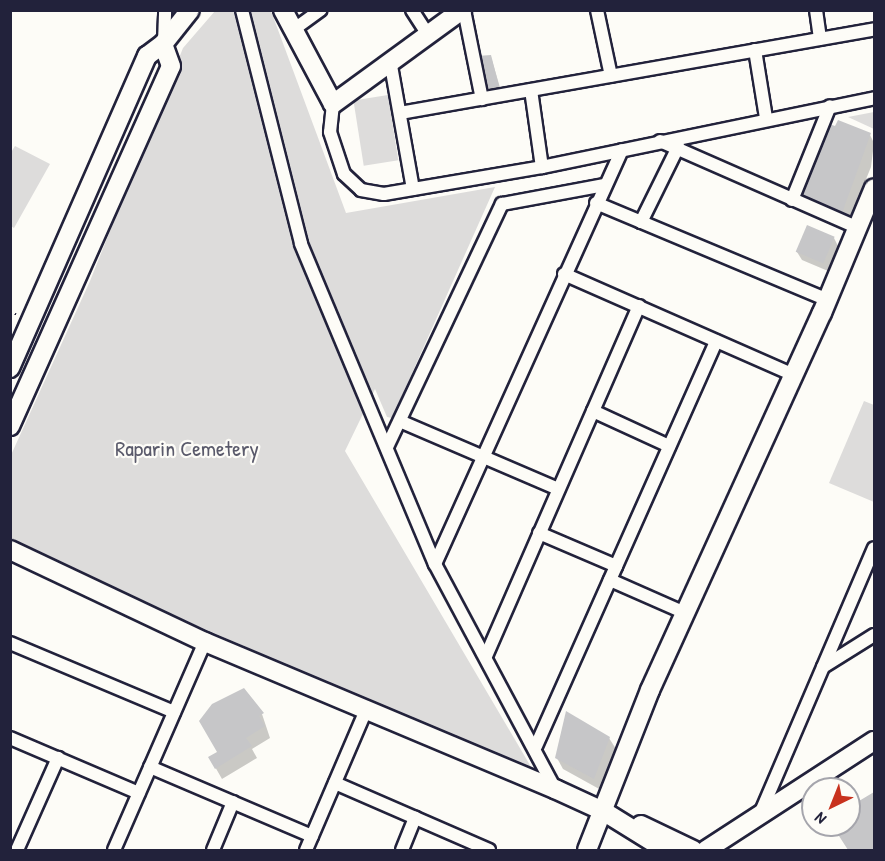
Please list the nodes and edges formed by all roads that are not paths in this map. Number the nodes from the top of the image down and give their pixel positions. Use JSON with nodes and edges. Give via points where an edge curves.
{"nodes":[{"id":1,"x":165,"y":10,"type":"edge"},
{"id":2,"x":190,"y":10,"type":"edge"},
{"id":3,"x":242,"y":10,"type":"edge"},
{"id":4,"x":283,"y":10,"type":"edge"},
{"id":5,"x":321,"y":10,"type":"edge"},
{"id":6,"x":412,"y":10,"type":"edge"},
{"id":7,"x":463,"y":10,"type":"edge"},
{"id":8,"x":597,"y":10,"type":"edge"},
{"id":9,"x":816,"y":10,"type":"edge"},
{"id":10,"x":874,"y":29,"type":"edge"},
{"id":11,"x":294,"y":30,"type":"junction"},
{"id":12,"x":427,"y":33,"type":"junction"},
{"id":13,"x":820,"y":39,"type":"junction"},
{"id":14,"x":163,"y":44,"type":"junction"},
{"id":15,"x":755,"y":50,"type":"junction"},
{"id":16,"x":390,"y":60,"type":"junction"},
{"id":17,"x":611,"y":76,"type":"junction"},
{"id":18,"x":531,"y":90,"type":"junction"},
{"id":19,"x":874,"y":98,"type":"edge"},
{"id":20,"x":482,"y":99,"type":"junction"},
{"id":21,"x":333,"y":104,"type":"junction"},
{"id":22,"x":830,"y":106,"type":"junction"},
{"id":23,"x":400,"y":113,"type":"junction"},
{"id":24,"x":766,"y":118,"type":"junction"},
{"id":25,"x":659,"y":141,"type":"junction"},
{"id":26,"x":678,"y":147,"type":"junction"},
{"id":27,"x":622,"y":150,"type":"junction"},
{"id":28,"x":542,"y":167,"type":"junction"},
{"id":29,"x":605,"y":184,"type":"junction"},
{"id":30,"x":874,"y":188,"type":"edge"},
{"id":31,"x":412,"y":189,"type":"junction"},
{"id":32,"x":792,"y":200,"type":"junction"},
{"id":33,"x":596,"y":203,"type":"junction"},
{"id":34,"x":640,"y":222,"type":"junction"},
{"id":35,"x":858,"y":228,"type":"junction"},
{"id":36,"x":564,"y":274,"type":"junction"},
{"id":37,"x":828,"y":300,"type":"junction"},
{"id":38,"x":639,"y":306,"type":"junction"},
{"id":39,"x":716,"y":340,"type":"junction"},
{"id":40,"x":10,"y":368,"type":"edge"},
{"id":41,"x":794,"y":375,"type":"junction"},
{"id":42,"x":593,"y":411,"type":"junction"},
{"id":43,"x":402,"y":422,"type":"junction"},
{"id":44,"x":10,"y":426,"type":"edge"},
{"id":45,"x":669,"y":446,"type":"junction"},
{"id":46,"x":387,"y":447,"type":"junction"},
{"id":47,"x":482,"y":459,"type":"junction"},
{"id":48,"x":558,"y":489,"type":"junction"},
{"id":49,"x":539,"y":532,"type":"junction"},
{"id":50,"x":874,"y":548,"type":"edge"},
{"id":51,"x":10,"y":550,"type":"edge"},
{"id":52,"x":435,"y":564,"type":"junction"},
{"id":53,"x":616,"y":566,"type":"junction"},
{"id":54,"x":610,"y":580,"type":"junction"},
{"id":55,"x":685,"y":613,"type":"junction"},
{"id":56,"x":874,"y":634,"type":"edge"},
{"id":57,"x":205,"y":642,"type":"junction"},
{"id":58,"x":10,"y":643,"type":"edge"},
{"id":59,"x":486,"y":656,"type":"junction"},
{"id":60,"x":823,"y":667,"type":"junction"},
{"id":61,"x":367,"y":708,"type":"junction"},
{"id":62,"x":174,"y":712,"type":"junction"},
{"id":63,"x":10,"y":738,"type":"edge"},
{"id":64,"x":874,"y":741,"type":"edge"},
{"id":65,"x":536,"y":746,"type":"junction"},
{"id":66,"x":58,"y":758,"type":"junction"},
{"id":67,"x":150,"y":767,"type":"junction"},
{"id":68,"x":334,"y":783,"type":"junction"},
{"id":69,"x":555,"y":789,"type":"junction"},
{"id":70,"x":139,"y":792,"type":"junction"},
{"id":71,"x":233,"y":802,"type":"junction"},
{"id":72,"x":759,"y":815,"type":"junction"},
{"id":73,"x":611,"y":816,"type":"junction"},
{"id":74,"x":415,"y":818,"type":"junction"},
{"id":75,"x":312,"y":836,"type":"junction"},
{"id":76,"x":17,"y":850,"type":"edge"},
{"id":77,"x":114,"y":850,"type":"edge"},
{"id":78,"x":213,"y":850,"type":"edge"},
{"id":79,"x":306,"y":850,"type":"edge"},
{"id":80,"x":402,"y":850,"type":"edge"},
{"id":81,"x":489,"y":850,"type":"edge"},
{"id":82,"x":587,"y":850,"type":"edge"},
{"id":83,"x":666,"y":850,"type":"edge"},
{"id":84,"x":693,"y":850,"type":"edge"},
{"id":85,"x":706,"y":850,"type":"edge"}],
"edges":[{"from":1,"to":14,"type":"street"},
{"from":2,"to":14,"type":"street"},
{"from":3,"to":46,"type":"street","via":[[301,244]]},
{"from":4,"to":11,"type":"street"},
{"from":5,"to":11,"type":"street"},
{"from":6,"to":12,"type":"street"},
{"from":7,"to":12,"type":"street"},
{"from":7,"to":20,"type":"street"},
{"from":8,"to":17,"type":"street"},
{"from":9,"to":13,"type":"street"},
{"from":10,"to":13,"type":"street"},
{"from":11,"to":21,"type":"street"},
{"from":12,"to":16,"type":"street"},
{"from":13,"to":15,"type":"street"},
{"from":14,"to":40,"type":"street","via":[[147,56]]},
{"from":14,"to":44,"type":"street","via":[[171,66]]},
{"from":15,"to":17,"type":"street"},
{"from":15,"to":24,"type":"street"},
{"from":16,"to":21,"type":"street"},
{"from":16,"to":23,"type":"street"},
{"from":17,"to":18,"type":"street"},
{"from":18,"to":20,"type":"street"},
{"from":18,"to":28,"type":"street"},
{"from":19,"to":22,"type":"street"},
{"from":20,"to":23,"type":"street"},
{"from":21,"to":31,"type":"street","via":[[330,132],[352,183],[372,193]]},
{"from":22,"to":24,"type":"street"},
{"from":22,"to":32,"type":"street"},
{"from":23,"to":31,"type":"street"},
{"from":24,"to":25,"type":"street"},
{"from":25,"to":26,"type":"street"},
{"from":25,"to":27,"type":"street"},
{"from":26,"to":32,"type":"street"},
{"from":26,"to":34,"type":"street"},
{"from":27,"to":28,"type":"street"},
{"from":27,"to":29,"type":"street"},
{"from":28,"to":31,"type":"street"},
{"from":29,"to":33,"type":"street"},
{"from":29,"to":43,"type":"street","via":[[502,204]]},
{"from":30,"to":35,"type":"street"},
{"from":32,"to":35,"type":"street"},
{"from":33,"to":34,"type":"street"},
{"from":33,"to":36,"type":"street"},
{"from":34,"to":37,"type":"street"},
{"from":35,"to":37,"type":"street"},
{"from":36,"to":38,"type":"street"},
{"from":36,"to":47,"type":"street"},
{"from":37,"to":41,"type":"street"},
{"from":38,"to":39,"type":"street"},
{"from":38,"to":42,"type":"street"},
{"from":39,"to":41,"type":"street"},
{"from":39,"to":45,"type":"street"},
{"from":41,"to":55,"type":"street"},
{"from":42,"to":45,"type":"street"},
{"from":42,"to":48,"type":"street"},
{"from":43,"to":46,"type":"street"},
{"from":43,"to":47,"type":"street"},
{"from":45,"to":53,"type":"street"},
{"from":46,"to":52,"type":"street"},
{"from":47,"to":48,"type":"street"},
{"from":47,"to":52,"type":"street"},
{"from":48,"to":49,"type":"street"},
{"from":49,"to":53,"type":"street"},
{"from":49,"to":59,"type":"street"},
{"from":50,"to":60,"type":"street"},
{"from":51,"to":57,"type":"street"},
{"from":52,"to":59,"type":"street"},
{"from":53,"to":54,"type":"street"},
{"from":54,"to":55,"type":"street"},
{"from":54,"to":65,"type":"street"},
{"from":55,"to":73,"type":"street"},
{"from":56,"to":60,"type":"street"},
{"from":57,"to":61,"type":"street"},
{"from":57,"to":62,"type":"street"},
{"from":58,"to":62,"type":"street"},
{"from":59,"to":65,"type":"street"},
{"from":60,"to":72,"type":"street"},
{"from":61,"to":68,"type":"street"},
{"from":61,"to":69,"type":"street"},
{"from":62,"to":67,"type":"street"},
{"from":63,"to":66,"type":"street"},
{"from":64,"to":72,"type":"street"},
{"from":65,"to":69,"type":"street"},
{"from":66,"to":70,"type":"street"},
{"from":66,"to":76,"type":"street"},
{"from":67,"to":70,"type":"street"},
{"from":67,"to":71,"type":"street"},
{"from":68,"to":74,"type":"street"},
{"from":68,"to":75,"type":"street"},
{"from":69,"to":73,"type":"street"},
{"from":70,"to":77,"type":"street"},
{"from":71,"to":75,"type":"street"},
{"from":71,"to":78,"type":"street"},
{"from":72,"to":85,"type":"street"},
{"from":73,"to":82,"type":"street"},
{"from":73,"to":83,"type":"street"},
{"from":73,"to":84,"type":"street","via":[[635,822]]},
{"from":74,"to":80,"type":"street"},
{"from":74,"to":81,"type":"street"},
{"from":75,"to":79,"type":"street"}]}
